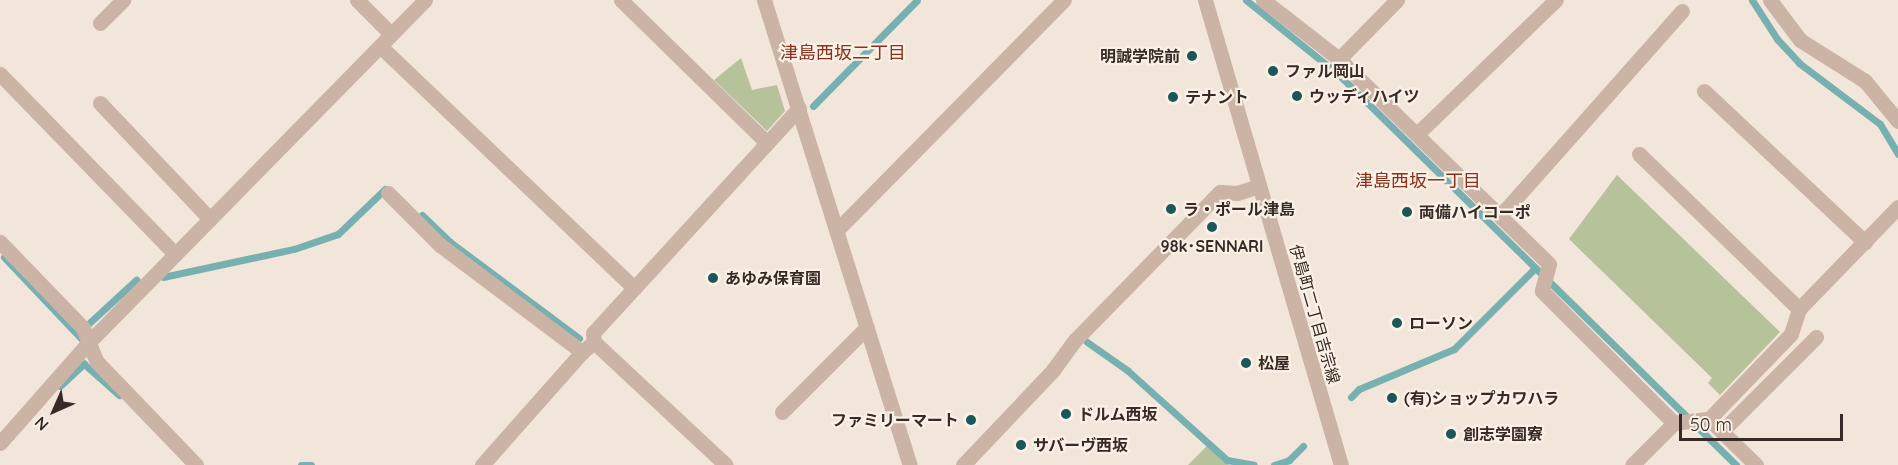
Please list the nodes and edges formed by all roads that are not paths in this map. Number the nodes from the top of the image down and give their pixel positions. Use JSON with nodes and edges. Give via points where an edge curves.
{"nodes":[{"id":1,"x":123,"y":0,"type":"edge"},
{"id":2,"x":357,"y":0,"type":"edge"},
{"id":3,"x":425,"y":0,"type":"edge"},
{"id":4,"x":621,"y":0,"type":"edge"},
{"id":5,"x":764,"y":0,"type":"edge"},
{"id":6,"x":1064,"y":0,"type":"edge"},
{"id":7,"x":1205,"y":0,"type":"edge"},
{"id":8,"x":1263,"y":0,"type":"edge"},
{"id":9,"x":1397,"y":0,"type":"edge"},
{"id":10,"x":1556,"y":0,"type":"edge"},
{"id":11,"x":1770,"y":0,"type":"edge"},
{"id":12,"x":1682,"y":11,"type":"dead end"},
{"id":13,"x":100,"y":23,"type":"dead end"},
{"id":14,"x":391,"y":34,"type":"junction"},
{"id":15,"x":380,"y":46,"type":"junction"},
{"id":16,"x":1339,"y":59,"type":"junction"},
{"id":17,"x":0,"y":74,"type":"edge"},
{"id":18,"x":1704,"y":91,"type":"dead end"},
{"id":19,"x":100,"y":103,"type":"dead end"},
{"id":20,"x":799,"y":108,"type":"junction"},
{"id":21,"x":1898,"y":121,"type":"edge"},
{"id":22,"x":1417,"y":134,"type":"junction"},
{"id":23,"x":766,"y":143,"type":"junction"},
{"id":24,"x":1639,"y":154,"type":"dead end"},
{"id":25,"x":1259,"y":186,"type":"junction"},
{"id":26,"x":388,"y":193,"type":"dead end"},
{"id":27,"x":1898,"y":207,"type":"edge"},
{"id":28,"x":1500,"y":216,"type":"junction"},
{"id":29,"x":210,"y":219,"type":"junction"},
{"id":30,"x":837,"y":230,"type":"junction"},
{"id":31,"x":1865,"y":242,"type":"junction"},
{"id":32,"x":1,"y":246,"type":"edge"},
{"id":33,"x":175,"y":254,"type":"junction"},
{"id":34,"x":634,"y":288,"type":"junction"},
{"id":35,"x":1799,"y":309,"type":"junction"},
{"id":36,"x":867,"y":327,"type":"junction"},
{"id":37,"x":1816,"y":337,"type":"dead end"},
{"id":38,"x":90,"y":340,"type":"junction"},
{"id":39,"x":588,"y":347,"type":"junction"},
{"id":40,"x":782,"y":412,"type":"dead end"},
{"id":41,"x":1705,"y":419,"type":"junction"},
{"id":42,"x":1678,"y":423,"type":"junction"},
{"id":43,"x":1722,"y":431,"type":"junction"},
{"id":44,"x":0,"y":444,"type":"edge"},
{"id":45,"x":196,"y":465,"type":"edge"},
{"id":46,"x":482,"y":465,"type":"edge"},
{"id":47,"x":726,"y":465,"type":"edge"},
{"id":48,"x":910,"y":465,"type":"edge"},
{"id":49,"x":963,"y":465,"type":"edge"},
{"id":50,"x":1341,"y":465,"type":"edge"},
{"id":51,"x":1632,"y":465,"type":"edge"},
{"id":52,"x":1756,"y":465,"type":"edge"}],
"edges":[{"from":1,"to":13,"type":"street"},
{"from":2,"to":14,"type":"street"},
{"from":3,"to":14,"type":"street"},
{"from":4,"to":23,"type":"street"},
{"from":5,"to":20,"type":"street"},
{"from":6,"to":30,"type":"street"},
{"from":7,"to":25,"type":"street","name":"伊島町二丁目吉宗線"},
{"from":8,"to":16,"type":"street"},
{"from":9,"to":16,"type":"street"},
{"from":10,"to":22,"type":"street"},
{"from":11,"to":21,"type":"street","via":[[1800,40],[1865,81]]},
{"from":12,"to":28,"type":"street"},
{"from":14,"to":15,"type":"street"},
{"from":15,"to":29,"type":"street"},
{"from":15,"to":34,"type":"street"},
{"from":16,"to":22,"type":"street"},
{"from":17,"to":33,"type":"street"},
{"from":18,"to":31,"type":"street"},
{"from":19,"to":29,"type":"street"},
{"from":20,"to":23,"type":"street"},
{"from":20,"to":30,"type":"street"},
{"from":22,"to":28,"type":"street"},
{"from":23,"to":34,"type":"street"},
{"from":24,"to":35,"type":"street"},
{"from":25,"to":49,"type":"street","via":[[1238,193],[1220,192],[1075,340],[1053,370]]},
{"from":25,"to":50,"type":"street","name":"伊島町二丁目吉宗線"},
{"from":26,"to":39,"type":"street","via":[[440,245]]},
{"from":27,"to":31,"type":"street"},
{"from":28,"to":42,"type":"street","via":[[1549,264],[1542,291]]},
{"from":29,"to":33,"type":"street"},
{"from":30,"to":36,"type":"street"},
{"from":31,"to":35,"type":"street"},
{"from":32,"to":38,"type":"street","via":[[83,328]]},
{"from":33,"to":38,"type":"street"},
{"from":34,"to":39,"type":"street","via":[[593,333]]},
{"from":35,"to":41,"type":"street","via":[[1791,334]]},
{"from":36,"to":40,"type":"street"},
{"from":36,"to":48,"type":"street"},
{"from":37,"to":43,"type":"street"},
{"from":38,"to":44,"type":"street"},
{"from":38,"to":45,"type":"street","via":[[97,362]]},
{"from":39,"to":46,"type":"street"},
{"from":39,"to":47,"type":"street"},
{"from":41,"to":42,"type":"street"},
{"from":41,"to":43,"type":"street"},
{"from":42,"to":51,"type":"street"},
{"from":43,"to":52,"type":"street"}]}
